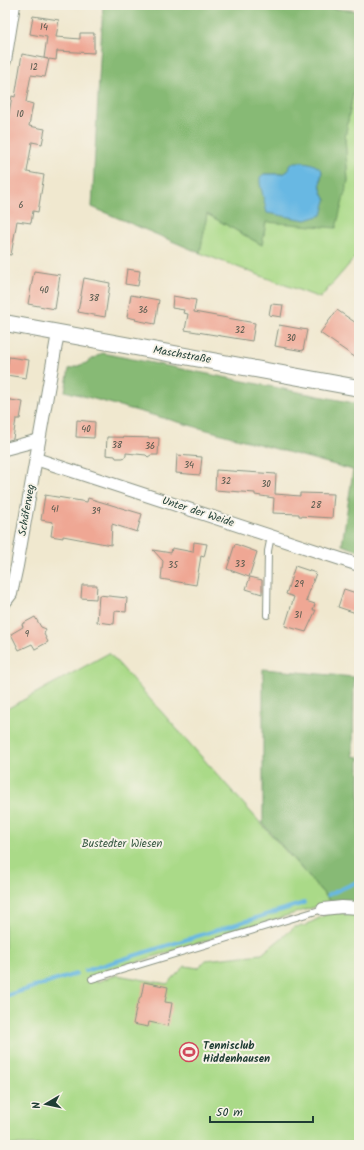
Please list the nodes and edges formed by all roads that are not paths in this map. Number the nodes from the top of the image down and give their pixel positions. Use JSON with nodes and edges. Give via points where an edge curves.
{"nodes":[{"id":1,"x":14,"y":5,"type":"edge"},
{"id":2,"x":7,"y":36,"type":"edge"},
{"id":3,"x":5,"y":60,"type":"edge"},
{"id":4,"x":5,"y":323,"type":"edge"},
{"id":5,"x":58,"y":333,"type":"junction"},
{"id":6,"x":359,"y":388,"type":"edge"},
{"id":7,"x":39,"y":440,"type":"junction"},
{"id":8,"x":5,"y":449,"type":"edge"},
{"id":9,"x":36,"y":459,"type":"junction"},
{"id":10,"x":271,"y":536,"type":"junction"},
{"id":11,"x":359,"y":565,"type":"edge"},
{"id":12,"x":5,"y":602,"type":"edge"},
{"id":13,"x":267,"y":615,"type":"dead end"},
{"id":14,"x":359,"y":908,"type":"edge"},
{"id":15,"x":323,"y":909,"type":"joint"},
{"id":16,"x":92,"y":979,"type":"dead end"}],
"edges":[{"from":1,"to":2,"type":"street"},
{"from":2,"to":3,"type":"street"},
{"from":4,"to":5,"type":"street","name":"Maschstraße"},
{"from":5,"to":6,"type":"street","name":"Maschstraße"},
{"from":5,"to":7,"type":"street","name":"Schäferweg"},
{"from":7,"to":8,"type":"street"},
{"from":7,"to":9,"type":"street","name":"Schäferweg"},
{"from":9,"to":10,"type":"street","name":"Unter der Weide"},
{"from":9,"to":12,"type":"street","name":"Schäferweg","via":[[11,594]]},
{"from":10,"to":11,"type":"street","name":"Unter der Weide"},
{"from":10,"to":13,"type":"lane","via":[[268,551]]},
{"from":14,"to":15,"type":"street"},
{"from":15,"to":16,"type":"lane"}]}
